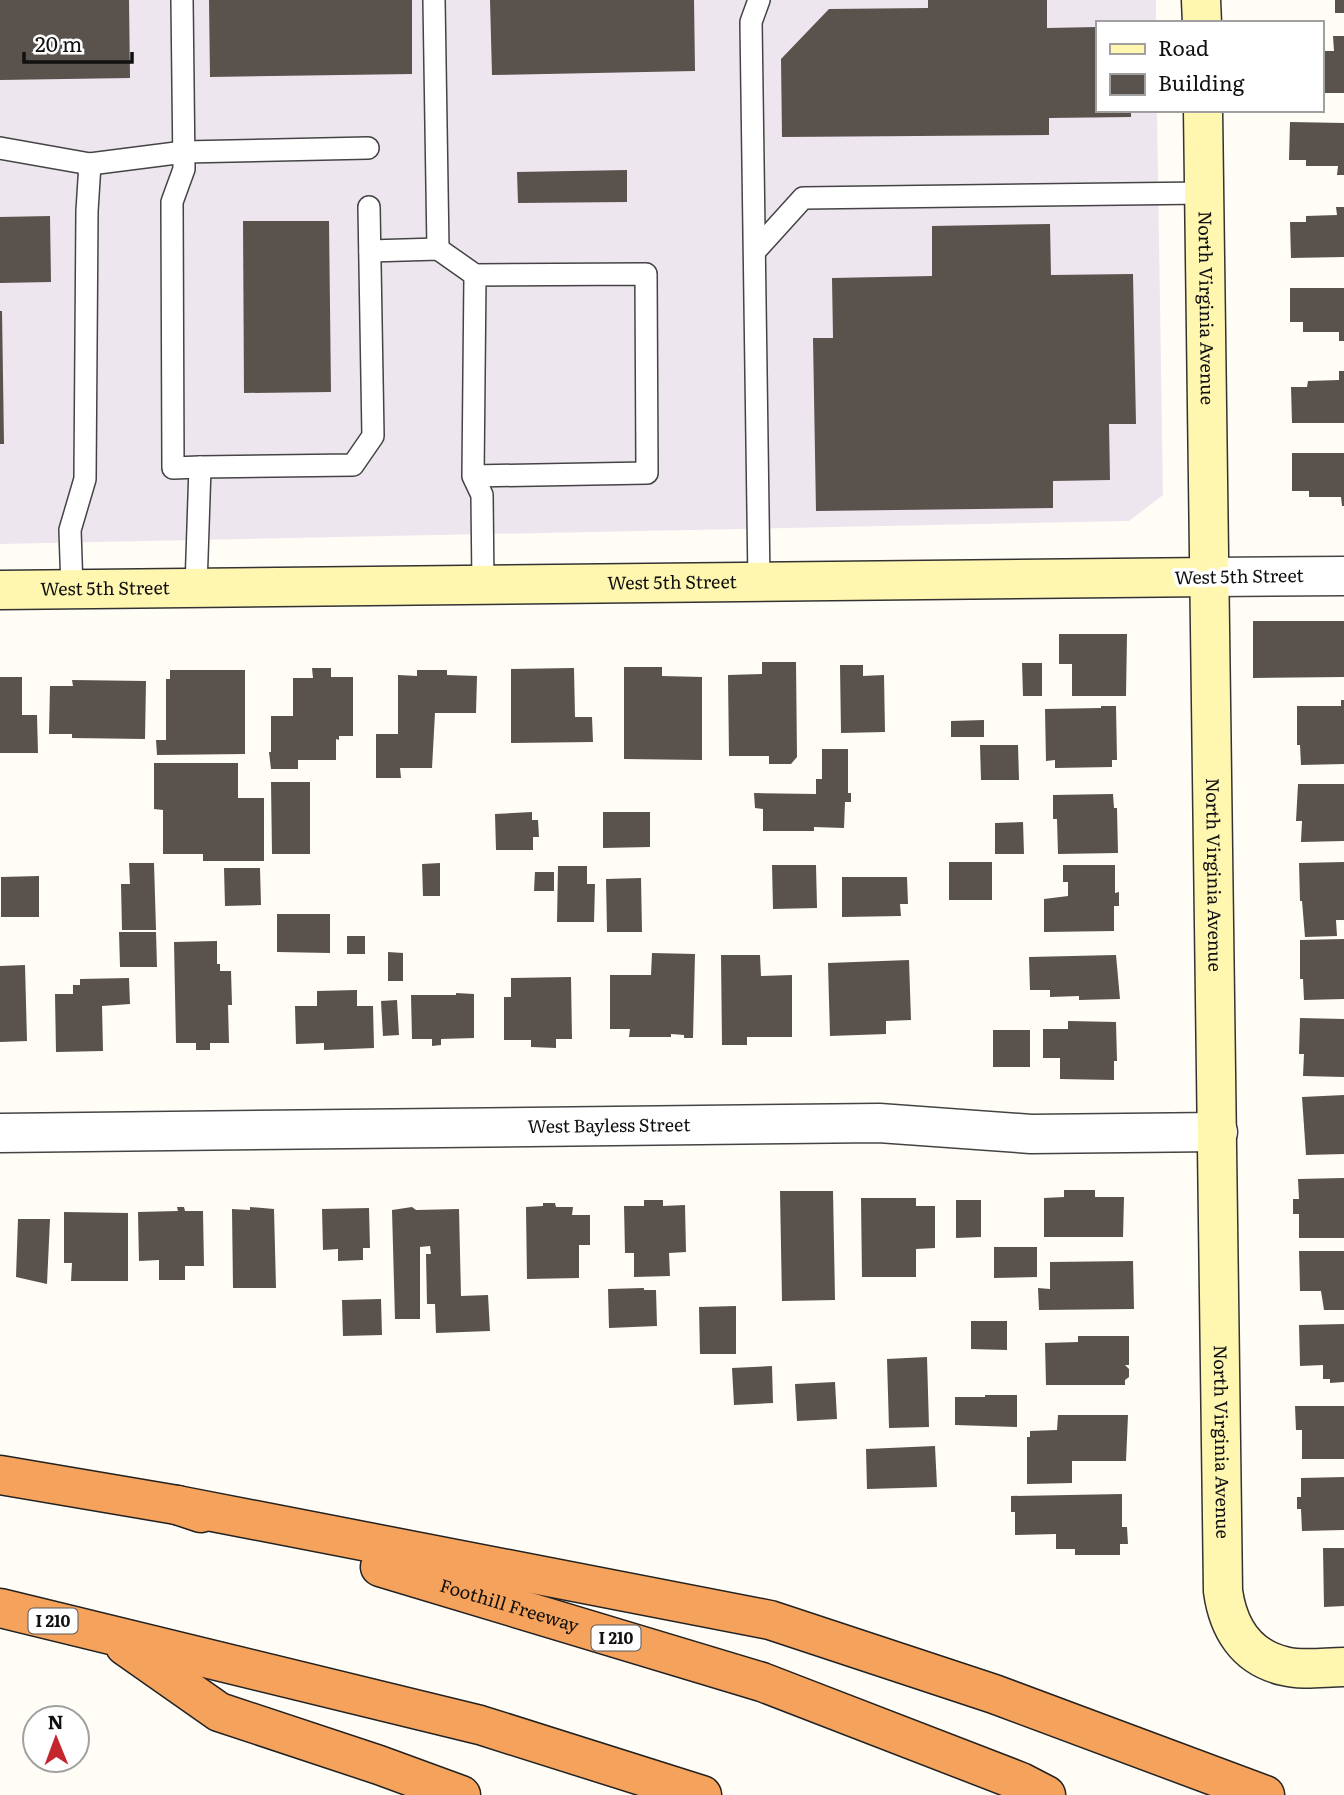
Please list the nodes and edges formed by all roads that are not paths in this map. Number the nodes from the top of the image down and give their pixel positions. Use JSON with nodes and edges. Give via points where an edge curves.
{"nodes":[{"id":1,"x":182,"y":0,"type":"edge"},
{"id":2,"x":434,"y":0,"type":"edge"},
{"id":3,"x":759,"y":0,"type":"edge"},
{"id":4,"x":1201,"y":0,"type":"edge"},
{"id":5,"x":1202,"y":21,"type":"edge"},
{"id":6,"x":1203,"y":112,"type":"edge"},
{"id":7,"x":0,"y":148,"type":"edge"},
{"id":8,"x":368,"y":148,"type":"dead end"},
{"id":9,"x":184,"y":152,"type":"junction"},
{"id":10,"x":90,"y":164,"type":"junction"},
{"id":11,"x":1205,"y":193,"type":"junction"},
{"id":12,"x":369,"y":207,"type":"dead end"},
{"id":13,"x":438,"y":249,"type":"junction"},
{"id":14,"x":370,"y":251,"type":"junction"},
{"id":15,"x":755,"y":251,"type":"junction"},
{"id":16,"x":475,"y":275,"type":"junction"},
{"id":17,"x":200,"y":467,"type":"junction"},
{"id":18,"x":473,"y":476,"type":"junction"},
{"id":19,"x":1344,"y":576,"type":"edge"},
{"id":20,"x":1211,"y":577,"type":"junction"},
{"id":21,"x":759,"y":582,"type":"junction"},
{"id":22,"x":482,"y":585,"type":"junction"},
{"id":23,"x":196,"y":587,"type":"junction"},
{"id":24,"x":72,"y":589,"type":"junction"},
{"id":25,"x":0,"y":590,"type":"edge"},
{"id":26,"x":1218,"y":1132,"type":"junction"},
{"id":27,"x":0,"y":1133,"type":"edge"},
{"id":28,"x":0,"y":1475,"type":"edge"},
{"id":29,"x":177,"y":1505,"type":"junction"},
{"id":30,"x":0,"y":1608,"type":"edge"},
{"id":31,"x":106,"y":1633,"type":"junction"},
{"id":32,"x":1344,"y":1667,"type":"edge"},
{"id":33,"x":461,"y":1795,"type":"edge"},
{"id":34,"x":702,"y":1795,"type":"edge"},
{"id":35,"x":1046,"y":1795,"type":"edge"},
{"id":36,"x":1265,"y":1795,"type":"edge"}],
"edges":[{"from":1,"to":9,"type":"lane"},
{"from":2,"to":13,"type":"lane"},
{"from":3,"to":15,"type":"lane","via":[[751,22]]},
{"from":4,"to":5,"type":"street"},
{"from":6,"to":11,"type":"street","name":"North Virginia Avenue"},
{"from":7,"to":10,"type":"lane"},
{"from":8,"to":9,"type":"lane"},
{"from":9,"to":10,"type":"lane"},
{"from":9,"to":17,"type":"lane","via":[[184,169],[172,202],[173,468]]},
{"from":10,"to":24,"type":"lane","via":[[85,479],[70,530]]},
{"from":11,"to":15,"type":"lane","via":[[803,198]]},
{"from":11,"to":20,"type":"street","name":"North Virginia Avenue"},
{"from":12,"to":14,"type":"lane"},
{"from":13,"to":14,"type":"lane"},
{"from":13,"to":16,"type":"lane"},
{"from":14,"to":17,"type":"lane","via":[[373,436],[353,465]]},
{"from":15,"to":21,"type":"lane"},
{"from":16,"to":18,"type":"lane"},
{"from":16,"to":18,"type":"lane","via":[[646,274],[647,473]]},
{"from":17,"to":23,"type":"lane"},
{"from":18,"to":22,"type":"lane","via":[[482,495]]},
{"from":19,"to":20,"type":"street","name":"West 5th Street"},
{"from":20,"to":21,"type":"street","name":"West 5th Street"},
{"from":20,"to":26,"type":"street","name":"North Virginia Avenue"},
{"from":21,"to":22,"type":"street","name":"West 5th Street"},
{"from":22,"to":23,"type":"street","name":"West 5th Street"},
{"from":23,"to":24,"type":"street","name":"West 5th Street"},
{"from":24,"to":25,"type":"street","name":"West 5th Street"},
{"from":26,"to":27,"type":"street","name":"West Bayless Street","via":[[1031,1134],[865,1124]]},
{"from":26,"to":32,"type":"street","name":"North Virginia Avenue","via":[[1226,1612],[1238,1637],[1257,1656],[1285,1667]]},
{"from":28,"to":29,"type":"highway","name":"Foothill Freeway","number":"I 210"},
{"from":29,"to":35,"type":"highway","name":"Foothill Freeway","number":"I 210","via":[[762,1682]]},
{"from":29,"to":36,"type":"highway","via":[[770,1620],[994,1694]]},
{"from":30,"to":31,"type":"highway","number":"I 210"},
{"from":31,"to":33,"type":"highway","via":[[219,1712]]},
{"from":31,"to":34,"type":"highway","number":"I 210","via":[[480,1725]]}]}
